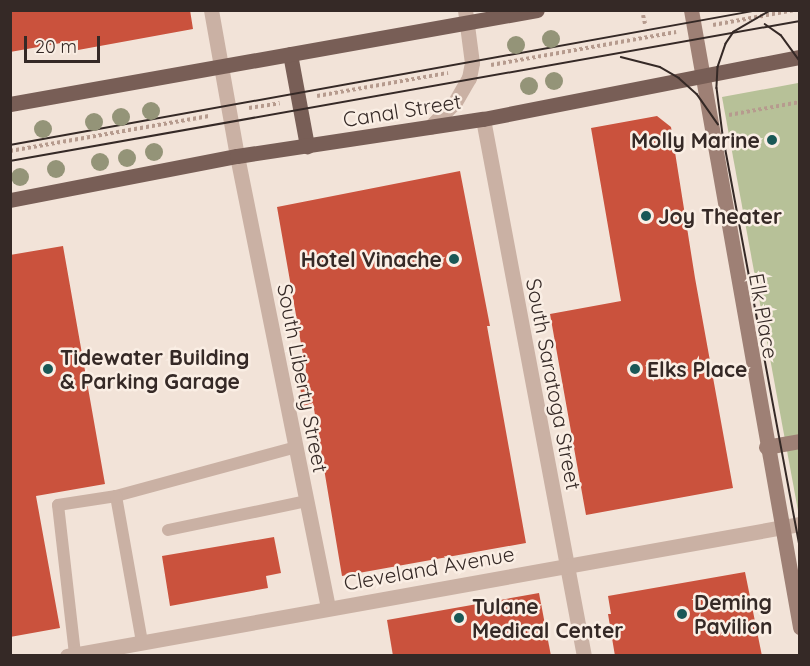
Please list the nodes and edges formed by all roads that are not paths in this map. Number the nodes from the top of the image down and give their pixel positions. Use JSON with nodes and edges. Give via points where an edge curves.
{"nodes":[{"id":1,"x":211,"y":10,"type":"edge"},
{"id":2,"x":537,"y":10,"type":"edge"},
{"id":3,"x":691,"y":10,"type":"edge"},
{"id":4,"x":466,"y":17,"type":"edge"},
{"id":5,"x":290,"y":54,"type":"junction"},
{"id":6,"x":800,"y":57,"type":"edge"},
{"id":7,"x":222,"y":66,"type":"junction"},
{"id":8,"x":702,"y":77,"type":"junction"},
{"id":9,"x":10,"y":104,"type":"edge"},
{"id":10,"x":483,"y":119,"type":"junction"},
{"id":11,"x":430,"y":127,"type":"junction"},
{"id":12,"x":307,"y":146,"type":"junction"},
{"id":13,"x":237,"y":156,"type":"junction"},
{"id":14,"x":10,"y":200,"type":"edge"},
{"id":15,"x":800,"y":441,"type":"edge"},
{"id":16,"x":296,"y":447,"type":"junction"},
{"id":17,"x":766,"y":447,"type":"junction"},
{"id":18,"x":116,"y":496,"type":"junction"},
{"id":19,"x":307,"y":501,"type":"junction"},
{"id":20,"x":800,"y":524,"type":"edge"},
{"id":21,"x":780,"y":527,"type":"junction"},
{"id":22,"x":168,"y":530,"type":"dead end"},
{"id":23,"x":566,"y":565,"type":"junction"},
{"id":24,"x":797,"y":600,"type":"edge"},
{"id":25,"x":328,"y":608,"type":"junction"},
{"id":26,"x":800,"y":627,"type":"edge"},
{"id":27,"x":142,"y":642,"type":"junction"},
{"id":28,"x":71,"y":655,"type":"edge"},
{"id":29,"x":584,"y":656,"type":"edge"}],
"edges":[{"from":1,"to":7,"type":"street","name":"South Liberty Street"},
{"from":2,"to":4,"type":"main road"},
{"from":3,"to":8,"type":"main road","name":"Elk Place"},
{"from":4,"to":5,"type":"main road"},
{"from":4,"to":11,"type":"street","via":[[469,78],[455,102]]},
{"from":5,"to":7,"type":"main road"},
{"from":5,"to":12,"type":"main road"},
{"from":6,"to":8,"type":"main road","name":"Canal Street"},
{"from":7,"to":9,"type":"main road"},
{"from":7,"to":13,"type":"street","name":"South Liberty Street"},
{"from":8,"to":10,"type":"main road","name":"Canal Street"},
{"from":8,"to":17,"type":"main road","name":"Elk Place"},
{"from":10,"to":11,"type":"main road","name":"Canal Street"},
{"from":10,"to":23,"type":"street","name":"South Saratoga Street"},
{"from":11,"to":12,"type":"main road","name":"Canal Street"},
{"from":12,"to":13,"type":"main road","name":"Canal Street"},
{"from":13,"to":14,"type":"main road","name":"Canal Street"},
{"from":13,"to":16,"type":"street","name":"South Liberty Street"},
{"from":15,"to":17,"type":"main road"},
{"from":16,"to":18,"type":"lane"},
{"from":16,"to":19,"type":"street","name":"South Liberty Street"},
{"from":17,"to":21,"type":"main road","name":"Elk Place"},
{"from":18,"to":27,"type":"lane"},
{"from":18,"to":28,"type":"lane","via":[[58,505]]},
{"from":19,"to":22,"type":"lane"},
{"from":19,"to":25,"type":"street","name":"South Liberty Street"},
{"from":20,"to":21,"type":"street","name":"Cleveland Avenue"},
{"from":21,"to":23,"type":"street","name":"Cleveland Avenue"},
{"from":21,"to":24,"type":"main road","name":"Elk Place"},
{"from":23,"to":25,"type":"street","name":"Cleveland Avenue"},
{"from":23,"to":29,"type":"street","name":"South Saratoga Street"},
{"from":24,"to":26,"type":"main road","name":"Elk Place"},
{"from":25,"to":27,"type":"street","name":"Cleveland Avenue"},
{"from":27,"to":28,"type":"street","name":"Cleveland Avenue"}]}
